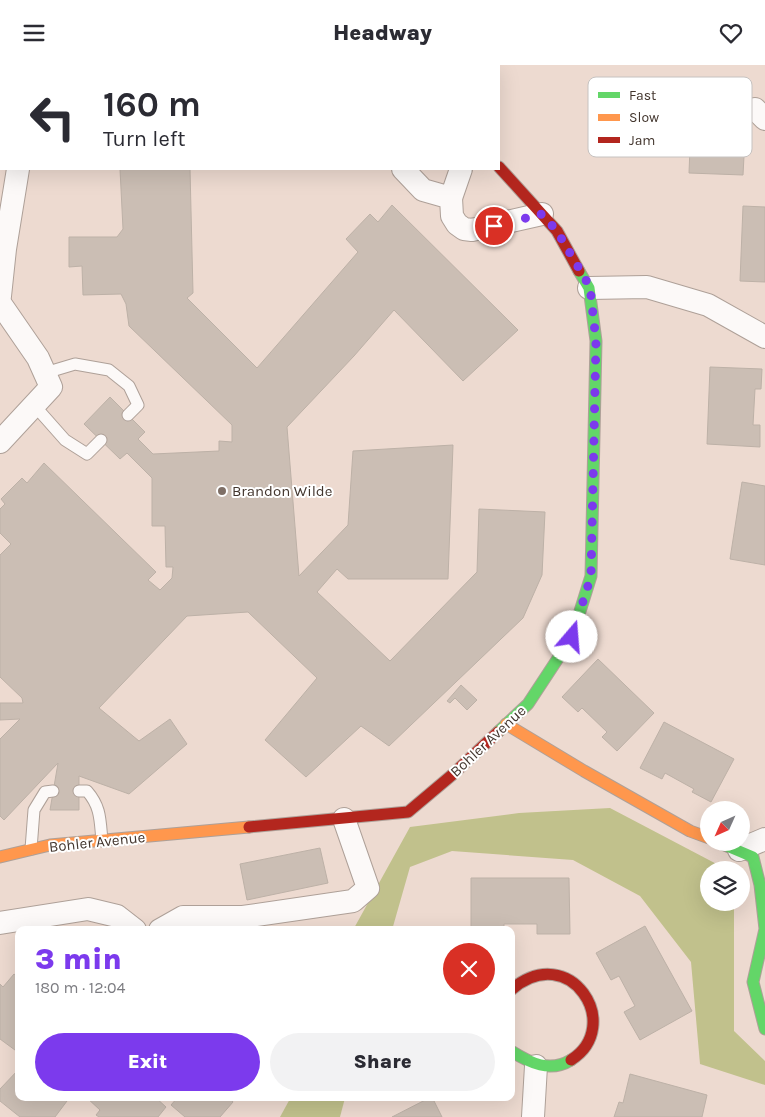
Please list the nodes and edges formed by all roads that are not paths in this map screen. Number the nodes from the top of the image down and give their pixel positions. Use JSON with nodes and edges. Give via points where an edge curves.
{"nodes":[{"id":1,"x":500,"y":168,"type":"edge"},
{"id":2,"x":18,"y":170,"type":"edge"},
{"id":3,"x":404,"y":170,"type":"edge"},
{"id":4,"x":462,"y":170,"type":"edge"},
{"id":5,"x":451,"y":198,"type":"junction"},
{"id":6,"x":542,"y":214,"type":"junction"},
{"id":7,"x":590,"y":287,"type":"junction"},
{"id":8,"x":0,"y":296,"type":"edge"},
{"id":9,"x":0,"y":303,"type":"edge"},
{"id":10,"x":765,"y":337,"type":"edge"},
{"id":11,"x":45,"y":373,"type":"junction"},
{"id":12,"x":34,"y":405,"type":"junction"},
{"id":13,"x":128,"y":415,"type":"dead end"},
{"id":14,"x":101,"y":440,"type":"dead end"},
{"id":15,"x":0,"y":442,"type":"edge"},
{"id":16,"x":506,"y":724,"type":"junction"},
{"id":17,"x":53,"y":791,"type":"dead end"},
{"id":18,"x":79,"y":791,"type":"dead end"},
{"id":19,"x":344,"y":819,"type":"junction"},
{"id":20,"x":700,"y":835,"type":"edge"},
{"id":21,"x":765,"y":839,"type":"edge"},
{"id":22,"x":102,"y":841,"type":"junction"},
{"id":23,"x":750,"y":842,"type":"edge"},
{"id":24,"x":30,"y":850,"type":"junction"},
{"id":25,"x":740,"y":851,"type":"edge"},
{"id":26,"x":0,"y":857,"type":"edge"},
{"id":27,"x":0,"y":923,"type":"edge"},
{"id":28,"x":25,"y":925,"type":"edge"},
{"id":29,"x":130,"y":926,"type":"edge"},
{"id":30,"x":167,"y":926,"type":"edge"},
{"id":31,"x":515,"y":986,"type":"edge"},
{"id":32,"x":765,"y":1029,"type":"edge"},
{"id":33,"x":515,"y":1054,"type":"edge"},
{"id":34,"x":536,"y":1066,"type":"junction"},
{"id":35,"x":533,"y":1117,"type":"edge"}],
"edges":[{"from":1,"to":6,"type":"street","name":"Bohler Avenue"},
{"from":2,"to":8,"type":"street"},
{"from":3,"to":5,"type":"street","via":[[423,190]]},
{"from":4,"to":5,"type":"street"},
{"from":5,"to":6,"type":"street","via":[[452,216],[464,229]]},
{"from":6,"to":7,"type":"street","name":"Bohler Avenue","via":[[557,231]]},
{"from":7,"to":10,"type":"street","via":[[647,287],[708,305]]},
{"from":7,"to":16,"type":"street","name":"Bohler Avenue","via":[[596,341],[591,576],[572,637],[528,704]]},
{"from":9,"to":11,"type":"street"},
{"from":11,"to":12,"type":"street","via":[[51,387]]},
{"from":11,"to":13,"type":"lane","via":[[75,364],[109,370],[130,386],[138,405]]},
{"from":12,"to":14,"type":"lane","via":[[65,440],[86,454]]},
{"from":12,"to":15,"type":"street"},
{"from":16,"to":19,"type":"street","name":"Bohler Avenue","via":[[408,812]]},
{"from":16,"to":20,"type":"street"},
{"from":17,"to":24,"type":"lane","via":[[45,792],[34,810]]},
{"from":18,"to":22,"type":"lane","via":[[87,791],[96,800]]},
{"from":19,"to":22,"type":"street","name":"Bohler Avenue"},
{"from":19,"to":30,"type":"street","via":[[368,888],[353,901],[243,917],[183,917]]},
{"from":21,"to":23,"type":"street"},
{"from":22,"to":24,"type":"street","name":"Bohler Avenue"},
{"from":24,"to":26,"type":"street","name":"Bohler Avenue"},
{"from":25,"to":32,"type":"street","via":[[753,857],[760,885],[765,929],[753,982]]},
{"from":27,"to":28,"type":"street"},
{"from":28,"to":29,"type":"street","via":[[88,909],[117,916]]},
{"from":31,"to":34,"type":"street","via":[[535,975],[565,977],[588,998],[593,1013],[588,1043],[579,1055],[551,1067]]},
{"from":33,"to":34,"type":"street"},
{"from":34,"to":35,"type":"street"}]}
